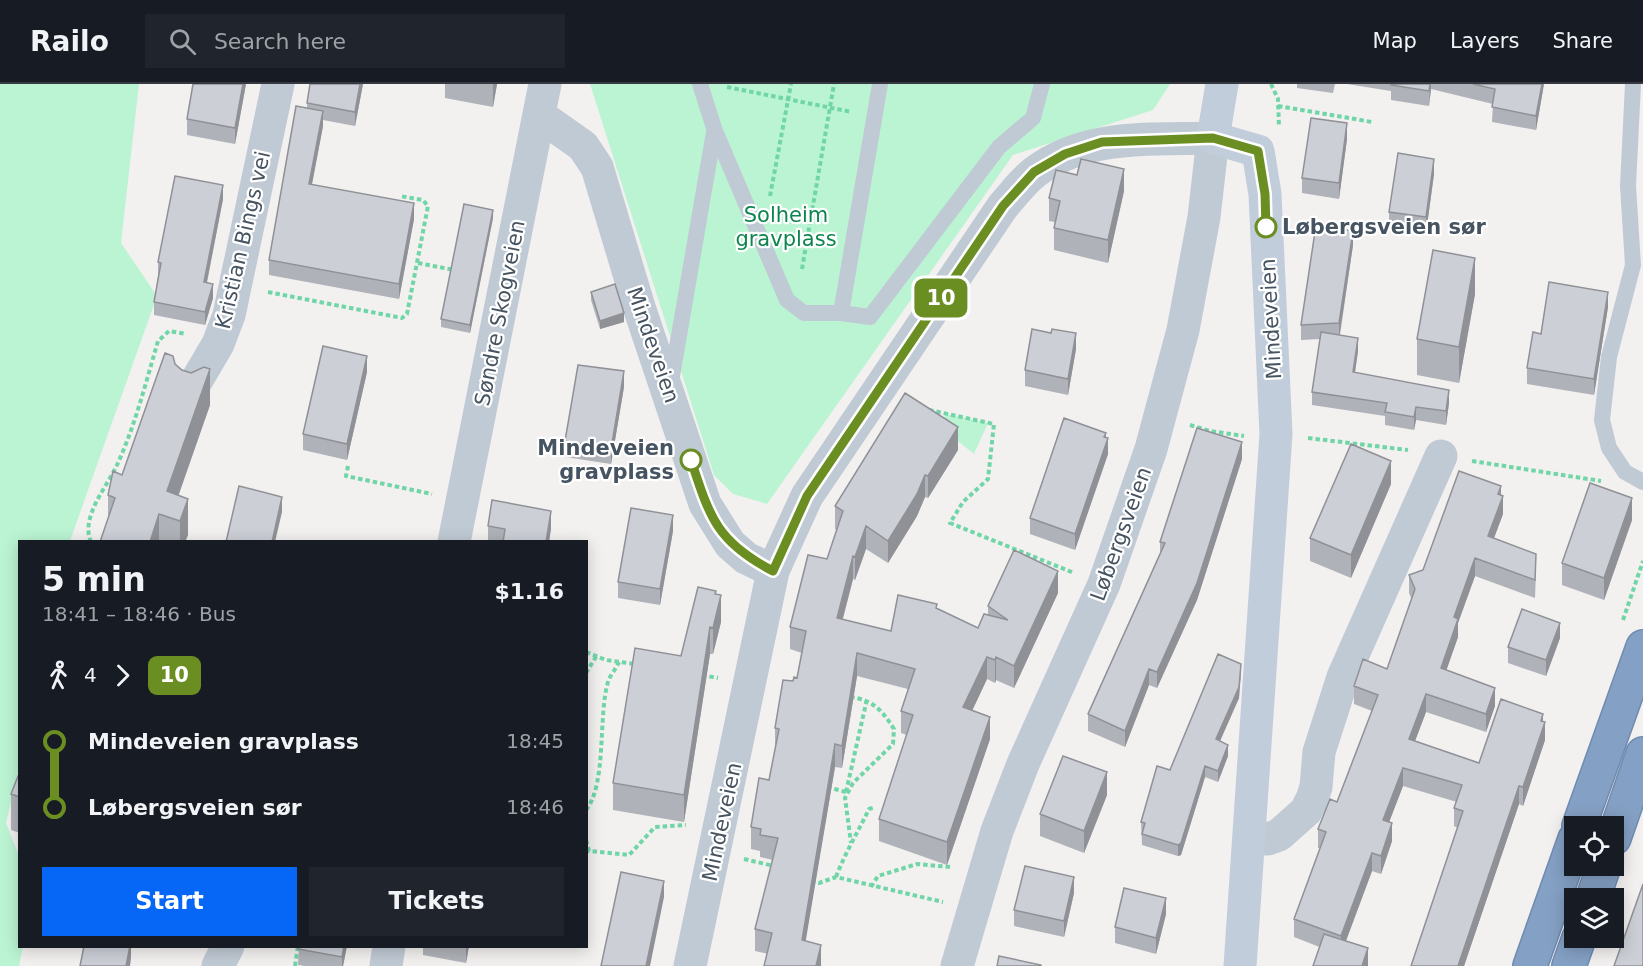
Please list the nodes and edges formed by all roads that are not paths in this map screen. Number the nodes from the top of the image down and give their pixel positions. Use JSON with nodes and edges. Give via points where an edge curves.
{"nodes":[{"id":1,"x":278,"y":84,"type":"edge"},
{"id":2,"x":700,"y":84,"type":"edge"},
{"id":3,"x":880,"y":84,"type":"edge"},
{"id":4,"x":1042,"y":84,"type":"edge"},
{"id":5,"x":1222,"y":84,"type":"edge"},
{"id":6,"x":1633,"y":84,"type":"edge"},
{"id":7,"x":542,"y":99,"type":"edge"},
{"id":8,"x":715,"y":131,"type":"junction"},
{"id":9,"x":1213,"y":138,"type":"junction"},
{"id":10,"x":841,"y":313,"type":"junction"},
{"id":11,"x":191,"y":390,"type":"edge"},
{"id":12,"x":669,"y":394,"type":"junction"},
{"id":13,"x":1441,"y":456,"type":"road end"},
{"id":14,"x":1643,"y":482,"type":"edge"},
{"id":15,"x":454,"y":540,"type":"edge"},
{"id":16,"x":773,"y":571,"type":"junction"},
{"id":17,"x":1643,"y":647,"type":"edge"},
{"id":18,"x":1643,"y":754,"type":"edge"},
{"id":19,"x":1583,"y":816,"type":"edge"},
{"id":20,"x":1622,"y":816,"type":"edge"},
{"id":21,"x":1250,"y":839,"type":"junction"},
{"id":22,"x":1564,"y":870,"type":"edge"},
{"id":23,"x":227,"y":948,"type":"edge"},
{"id":24,"x":389,"y":948,"type":"edge"},
{"id":25,"x":1575,"y":948,"type":"edge"},
{"id":26,"x":219,"y":966,"type":"edge"},
{"id":27,"x":386,"y":966,"type":"edge"},
{"id":28,"x":690,"y":966,"type":"edge"},
{"id":29,"x":957,"y":966,"type":"edge"},
{"id":30,"x":1240,"y":966,"type":"edge"},
{"id":31,"x":1530,"y":966,"type":"edge"},
{"id":32,"x":1569,"y":966,"type":"edge"}],
"edges":[{"from":1,"to":11,"type":"street","name":"Kristian Bings vei","via":[[236,289],[218,344]]},
{"from":2,"to":8,"type":"lane"},
{"from":3,"to":10,"type":"lane"},
{"from":4,"to":10,"type":"lane","via":[[1033,118],[999,147],[870,317]]},
{"from":5,"to":9,"type":"street","name":"Løbergsveien"},
{"from":6,"to":14,"type":"lane","via":[[1628,186],[1633,265],[1610,357],[1602,420],[1609,448],[1625,472]]},
{"from":7,"to":12,"type":"street","name":"Mindeveien","via":[[597,167]]},
{"from":7,"to":15,"type":"street","name":"Søndre Skogveien"},
{"from":8,"to":10,"type":"lane","via":[[787,300],[804,313]]},
{"from":8,"to":12,"type":"lane"},
{"from":9,"to":16,"type":"street","name":"Mindeveien","via":[[1102,142],[1065,154],[1034,172],[1003,206],[807,496]]},
{"from":9,"to":21,"type":"street","name":"Mindeveien","via":[[1258,151],[1265,194],[1274,349],[1276,434]]},
{"from":9,"to":29,"type":"street","name":"Løbergsveien","via":[[1204,217],[1183,330],[1151,449],[1104,584],[997,831]]},
{"from":12,"to":16,"type":"street","name":"Mindeveien","via":[[705,504],[716,524],[746,558]]},
{"from":13,"to":21,"type":"street","via":[[1343,677],[1319,752],[1312,799],[1306,811],[1279,835]]},
{"from":16,"to":28,"type":"street","name":"Mindeveien"},
{"from":17,"to":19,"type":"highway"},
{"from":18,"to":20,"type":"highway"},
{"from":21,"to":30,"type":"street","name":"Mindeveien"},
{"from":22,"to":31,"type":"highway"},
{"from":23,"to":26,"type":"street"},
{"from":24,"to":27,"type":"street"},
{"from":25,"to":32,"type":"highway"}]}
